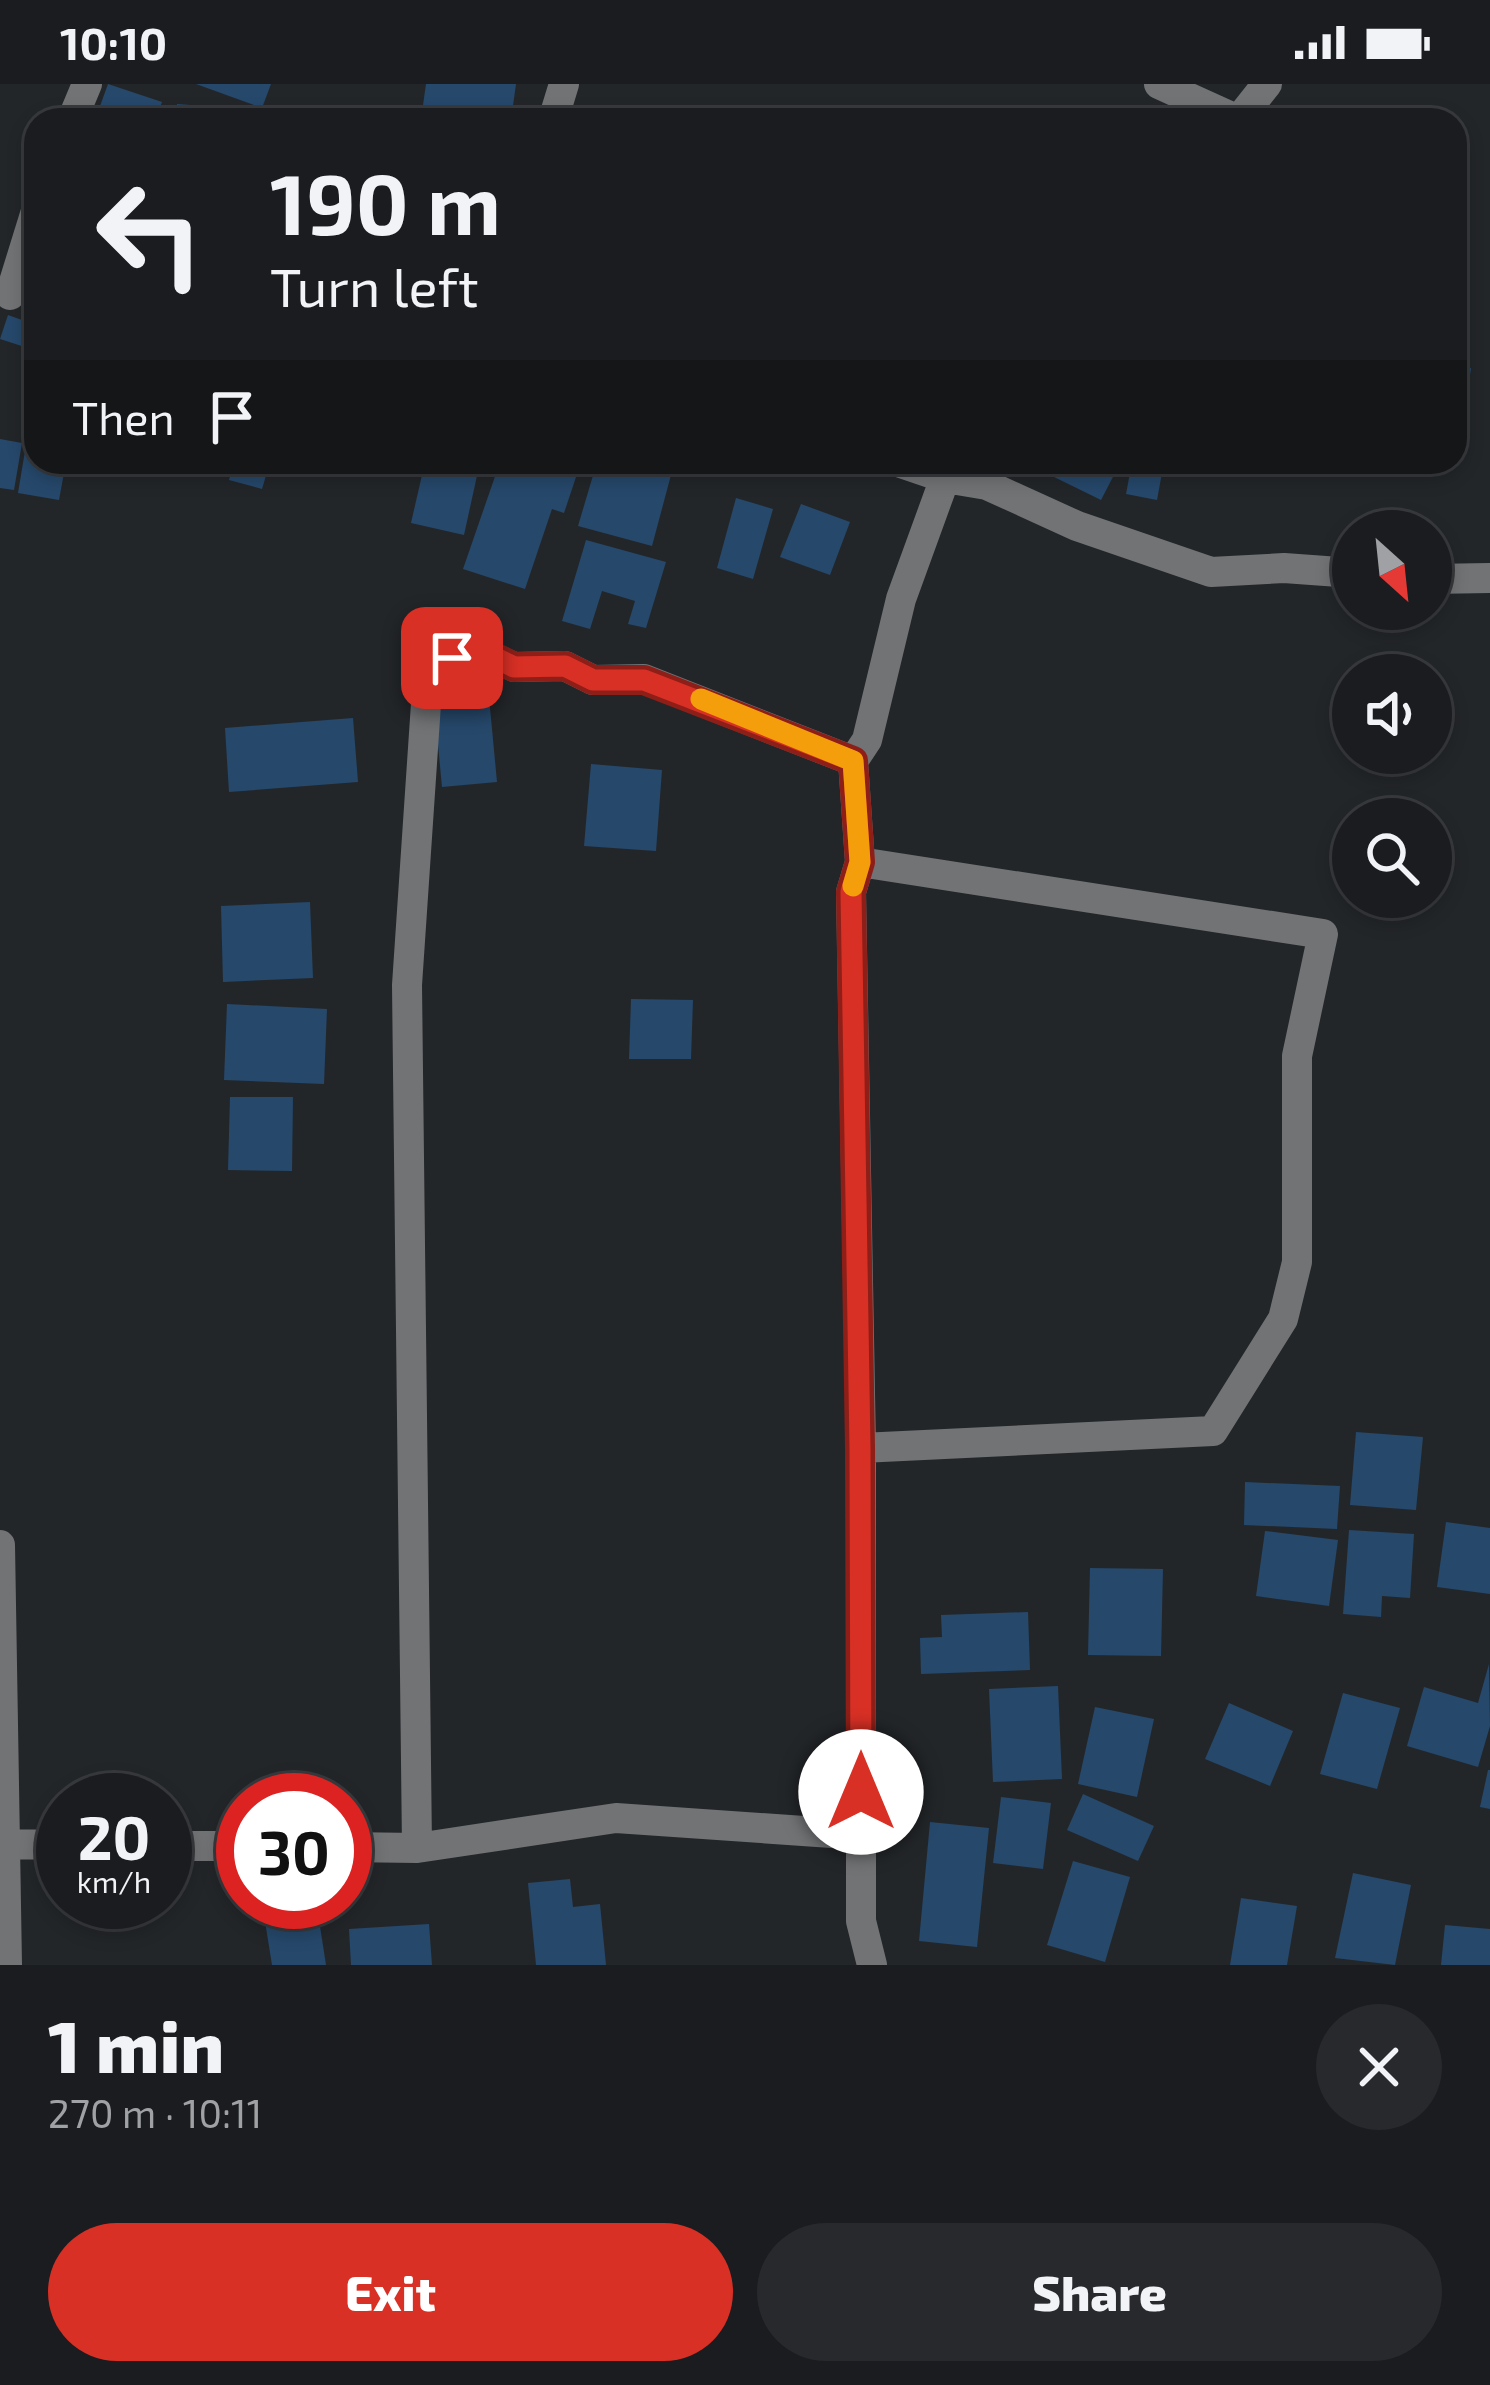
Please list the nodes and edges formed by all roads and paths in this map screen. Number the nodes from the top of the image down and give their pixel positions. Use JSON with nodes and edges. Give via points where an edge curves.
{"nodes":[{"id":1,"x":1159,"y":84,"type":"edge"},
{"id":2,"x":1267,"y":84,"type":"edge"},
{"id":3,"x":1214,"y":108,"type":"edge"},
{"id":4,"x":1248,"y":108,"type":"edge"},
{"id":5,"x":24,"y":262,"type":"edge"},
{"id":6,"x":16,"y":296,"type":"edge"},
{"id":7,"x":933,"y":474,"type":"edge"},
{"id":8,"x":995,"y":474,"type":"edge"},
{"id":9,"x":945,"y":478,"type":"junction"},
{"id":10,"x":1332,"y":571,"type":"edge"},
{"id":11,"x":1490,"y":578,"type":"edge"},
{"id":12,"x":1452,"y":579,"type":"edge"},
{"id":13,"x":853,"y":761,"type":"junction"},
{"id":14,"x":860,"y":862,"type":"junction"},
{"id":15,"x":860,"y":1448,"type":"junction"},
{"id":16,"x":0,"y":1545,"type":"edge"},
{"id":17,"x":861,"y":1834,"type":"junction"},
{"id":18,"x":4,"y":1844,"type":"junction"},
{"id":19,"x":36,"y":1845,"type":"edge"},
{"id":20,"x":372,"y":1847,"type":"edge"},
{"id":21,"x":417,"y":1848,"type":"junction"},
{"id":22,"x":876,"y":1964,"type":"edge"},
{"id":23,"x":7,"y":1965,"type":"edge"}],
"edges":[{"from":1,"to":3,"type":"street"},
{"from":2,"to":4,"type":"street"},
{"from":5,"to":6,"type":"street"},
{"from":7,"to":9,"type":"street"},
{"from":8,"to":9,"type":"street"},
{"from":8,"to":10,"type":"street","via":[[1077,526],[1211,572]]},
{"from":9,"to":13,"type":"street","via":[[902,599],[867,740]]},
{"from":11,"to":12,"type":"street"},
{"from":13,"to":14,"type":"street"},
{"from":13,"to":21,"type":"street","via":[[644,680],[593,680],[565,666],[514,667],[484,652],[452,658],[427,689],[407,985]]},
{"from":14,"to":15,"type":"street","via":[[851,892]]},
{"from":14,"to":15,"type":"street","via":[[1323,934],[1298,1055],[1297,1262],[1282,1319],[1213,1431]]},
{"from":15,"to":17,"type":"street"},
{"from":16,"to":18,"type":"street"},
{"from":17,"to":21,"type":"street","via":[[616,1818]]},
{"from":17,"to":22,"type":"street","via":[[861,1921]]},
{"from":18,"to":19,"type":"street"},
{"from":18,"to":23,"type":"street"},
{"from":20,"to":21,"type":"street"}]}
